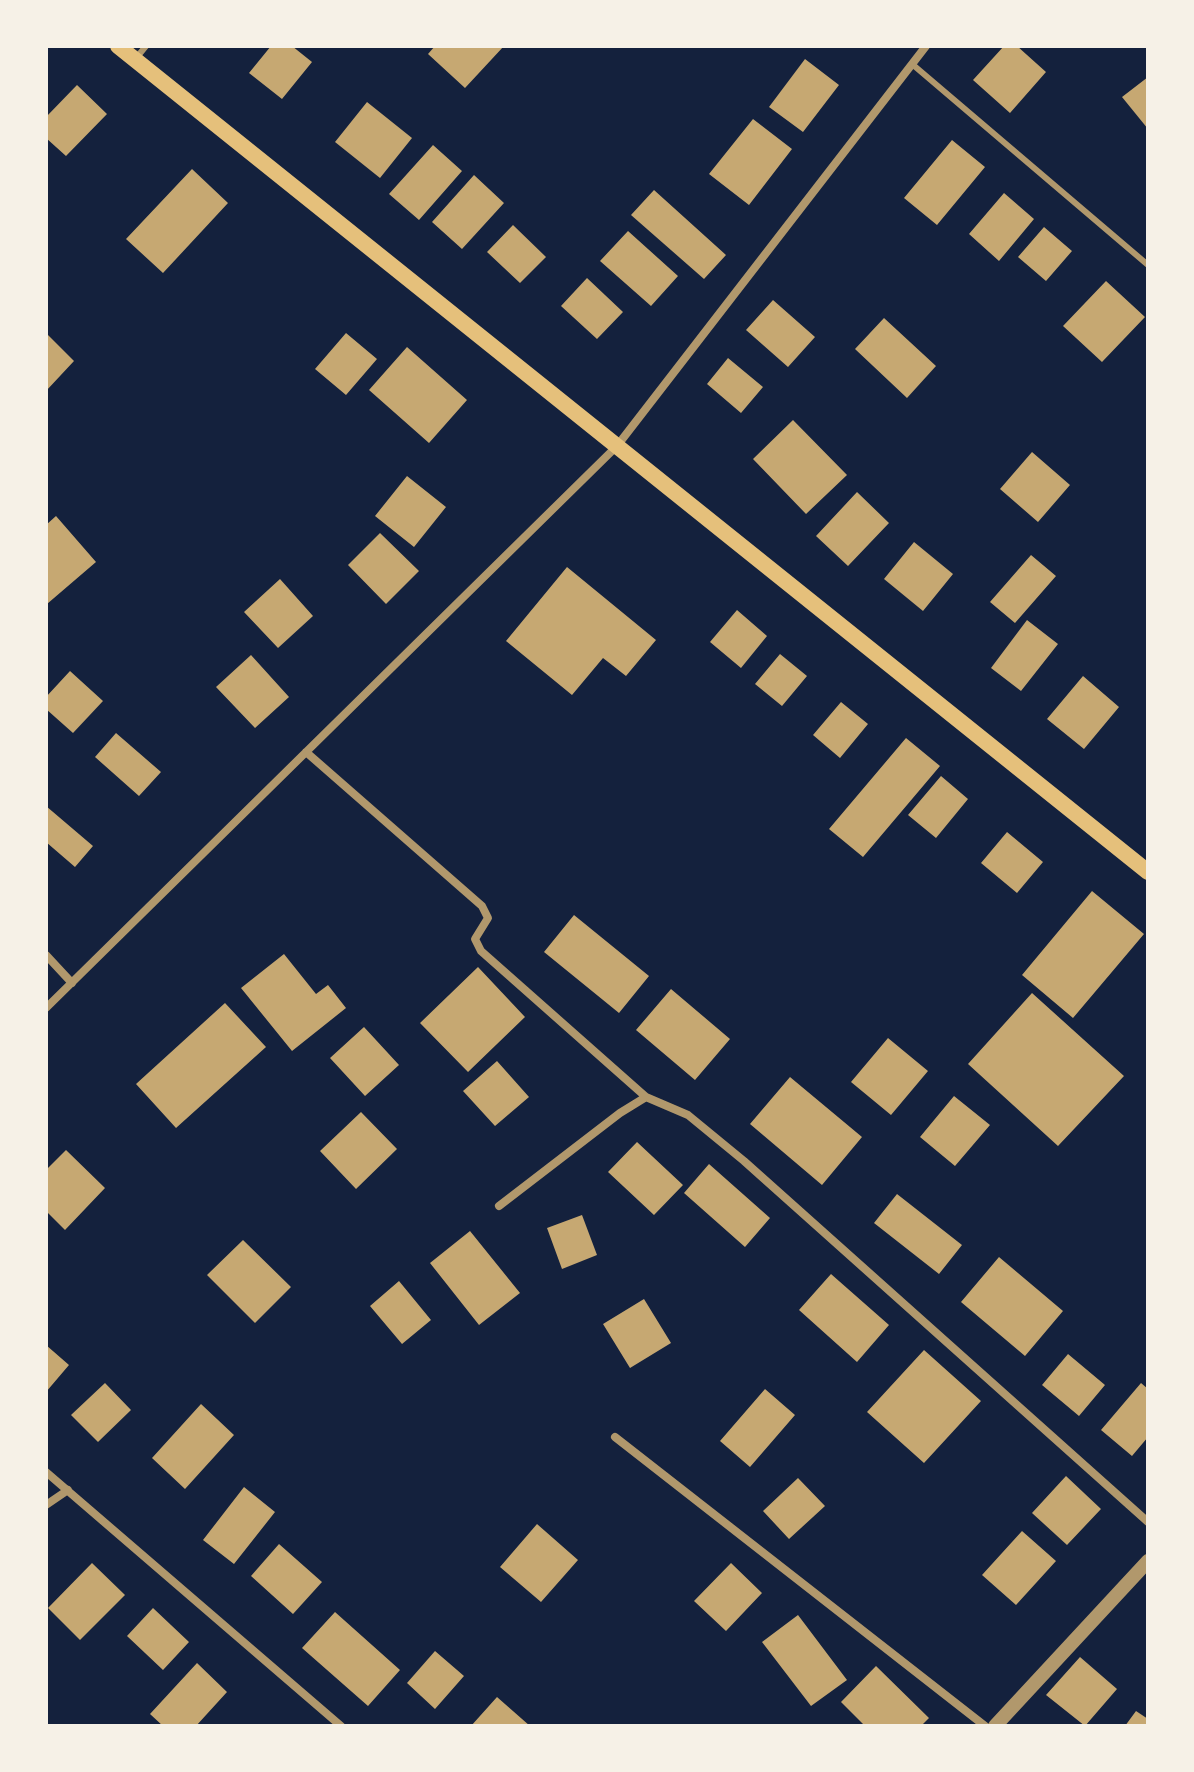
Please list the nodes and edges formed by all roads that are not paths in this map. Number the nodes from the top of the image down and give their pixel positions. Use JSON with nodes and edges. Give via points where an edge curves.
{"nodes":[{"id":1,"x":118,"y":46,"type":"edge"},
{"id":2,"x":146,"y":46,"type":"edge"},
{"id":3,"x":926,"y":46,"type":"edge"},
{"id":4,"x":135,"y":60,"type":"junction"},
{"id":5,"x":912,"y":64,"type":"junction"},
{"id":6,"x":1148,"y":265,"type":"edge"},
{"id":7,"x":617,"y":446,"type":"junction"},
{"id":8,"x":306,"y":752,"type":"junction"},
{"id":9,"x":1148,"y":872,"type":"edge"},
{"id":10,"x":46,"y":955,"type":"edge"},
{"id":11,"x":72,"y":983,"type":"junction"},
{"id":12,"x":46,"y":1008,"type":"edge"},
{"id":13,"x":646,"y":1097,"type":"junction"},
{"id":14,"x":499,"y":1206,"type":"dead end"},
{"id":15,"x":615,"y":1437,"type":"dead end"},
{"id":16,"x":46,"y":1472,"type":"edge"},
{"id":17,"x":68,"y":1490,"type":"junction"},
{"id":18,"x":46,"y":1505,"type":"edge"},
{"id":19,"x":1148,"y":1522,"type":"edge"},
{"id":20,"x":1148,"y":1561,"type":"edge"},
{"id":21,"x":341,"y":1726,"type":"edge"},
{"id":22,"x":985,"y":1726,"type":"edge"},
{"id":23,"x":995,"y":1726,"type":"edge"}],
"edges":[{"from":1,"to":4,"type":"main road"},
{"from":2,"to":4,"type":"lane"},
{"from":3,"to":5,"type":"street"},
{"from":4,"to":7,"type":"main road"},
{"from":5,"to":6,"type":"lane"},
{"from":5,"to":7,"type":"street"},
{"from":7,"to":8,"type":"street"},
{"from":7,"to":9,"type":"main road"},
{"from":8,"to":11,"type":"street"},
{"from":8,"to":13,"type":"street","via":[[482,906],[488,918],[475,939],[481,951]]},
{"from":10,"to":11,"type":"street"},
{"from":11,"to":12,"type":"street"},
{"from":13,"to":14,"type":"street"},
{"from":13,"to":19,"type":"street","via":[[688,1115],[744,1161]]},
{"from":15,"to":22,"type":"street"},
{"from":16,"to":17,"type":"street"},
{"from":17,"to":18,"type":"street"},
{"from":17,"to":21,"type":"street"},
{"from":20,"to":23,"type":"street"}]}
